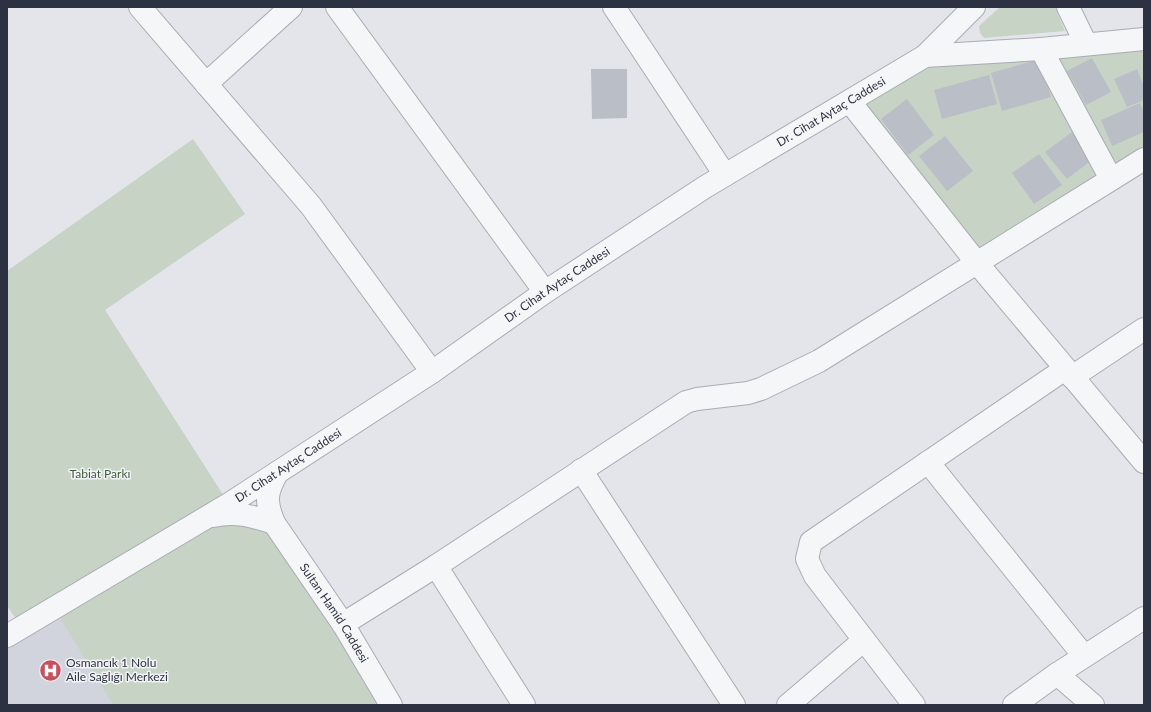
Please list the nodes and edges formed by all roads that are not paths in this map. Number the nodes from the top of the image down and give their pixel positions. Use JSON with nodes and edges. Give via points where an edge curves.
{"nodes":[{"id":1,"x":140,"y":7,"type":"edge"},
{"id":2,"x":291,"y":7,"type":"edge"},
{"id":3,"x":337,"y":7,"type":"edge"},
{"id":4,"x":614,"y":7,"type":"edge"},
{"id":5,"x":974,"y":7,"type":"edge"},
{"id":6,"x":1068,"y":7,"type":"edge"},
{"id":7,"x":1144,"y":39,"type":"edge"},
{"id":8,"x":1086,"y":44,"type":"junction"},
{"id":9,"x":1041,"y":49,"type":"junction"},
{"id":10,"x":925,"y":56,"type":"junction"},
{"id":11,"x":206,"y":84,"type":"junction"},
{"id":12,"x":850,"y":102,"type":"junction"},
{"id":13,"x":1144,"y":159,"type":"edge"},
{"id":14,"x":725,"y":175,"type":"junction"},
{"id":15,"x":1111,"y":179,"type":"junction"},
{"id":16,"x":978,"y":263,"type":"junction"},
{"id":17,"x":545,"y":292,"type":"junction"},
{"id":18,"x":1144,"y":329,"type":"edge"},
{"id":19,"x":432,"y":372,"type":"junction"},
{"id":20,"x":1068,"y":373,"type":"junction"},
{"id":21,"x":928,"y":462,"type":"junction"},
{"id":22,"x":1144,"y":462,"type":"edge"},
{"id":23,"x":581,"y":470,"type":"junction"},
{"id":24,"x":277,"y":473,"type":"junction"},
{"id":25,"x":208,"y":517,"type":"junction"},
{"id":26,"x":274,"y":523,"type":"junction"},
{"id":27,"x":436,"y":566,"type":"junction"},
{"id":28,"x":1144,"y":618,"type":"edge"},
{"id":29,"x":343,"y":624,"type":"junction"},
{"id":30,"x":7,"y":636,"type":"edge"},
{"id":31,"x":864,"y":640,"type":"junction"},
{"id":32,"x":1084,"y":656,"type":"junction"},
{"id":33,"x":1057,"y":674,"type":"junction"},
{"id":34,"x":391,"y":705,"type":"edge"},
{"id":35,"x":524,"y":705,"type":"edge"},
{"id":36,"x":734,"y":705,"type":"edge"},
{"id":37,"x":788,"y":705,"type":"edge"},
{"id":38,"x":914,"y":705,"type":"edge"},
{"id":39,"x":1014,"y":705,"type":"edge"},
{"id":40,"x":1092,"y":705,"type":"edge"}],
"edges":[{"from":1,"to":11,"type":"street"},
{"from":2,"to":11,"type":"street"},
{"from":3,"to":17,"type":"street"},
{"from":4,"to":14,"type":"street"},
{"from":5,"to":10,"type":"street"},
{"from":6,"to":8,"type":"street"},
{"from":7,"to":8,"type":"street","name":"Dr. Cihat Aytaç Caddesi"},
{"from":8,"to":9,"type":"street","name":"Dr. Cihat Aytaç Caddesi"},
{"from":9,"to":10,"type":"street","name":"Dr. Cihat Aytaç Caddesi"},
{"from":9,"to":15,"type":"street"},
{"from":10,"to":12,"type":"street","name":"Dr. Cihat Aytaç Caddesi"},
{"from":11,"to":19,"type":"street","via":[[311,206]]},
{"from":12,"to":14,"type":"street","name":"Dr. Cihat Aytaç Caddesi"},
{"from":12,"to":16,"type":"street"},
{"from":13,"to":15,"type":"street"},
{"from":14,"to":17,"type":"street","name":"Dr. Cihat Aytaç Caddesi"},
{"from":15,"to":16,"type":"street"},
{"from":16,"to":20,"type":"street"},
{"from":16,"to":23,"type":"street","via":[[819,361],[761,389],[686,402]]},
{"from":17,"to":19,"type":"street","name":"Dr. Cihat Aytaç Caddesi"},
{"from":18,"to":20,"type":"street"},
{"from":19,"to":24,"type":"street","name":"Dr. Cihat Aytaç Caddesi"},
{"from":20,"to":21,"type":"street"},
{"from":20,"to":22,"type":"street"},
{"from":21,"to":31,"type":"street","via":[[811,542],[807,559],[815,576]]},
{"from":21,"to":32,"type":"street"},
{"from":23,"to":27,"type":"street"},
{"from":23,"to":36,"type":"street"},
{"from":24,"to":25,"type":"street","name":"Dr. Cihat Aytaç Caddesi"},
{"from":24,"to":26,"type":"street","name":"Sultan Hamid Caddesi","via":[[267,499],[268,510]]},
{"from":25,"to":26,"type":"street","via":[[233,513],[254,516]]},
{"from":25,"to":30,"type":"street","name":"Dr. Cihat Aytaç Caddesi"},
{"from":26,"to":29,"type":"street","name":"Sultan Hamid Caddesi"},
{"from":27,"to":29,"type":"street"},
{"from":27,"to":35,"type":"street"},
{"from":28,"to":32,"type":"street"},
{"from":29,"to":34,"type":"street","name":"Sultan Hamid Caddesi"},
{"from":31,"to":37,"type":"street"},
{"from":31,"to":38,"type":"street"},
{"from":32,"to":33,"type":"street"},
{"from":33,"to":39,"type":"street"},
{"from":33,"to":40,"type":"street"}]}
